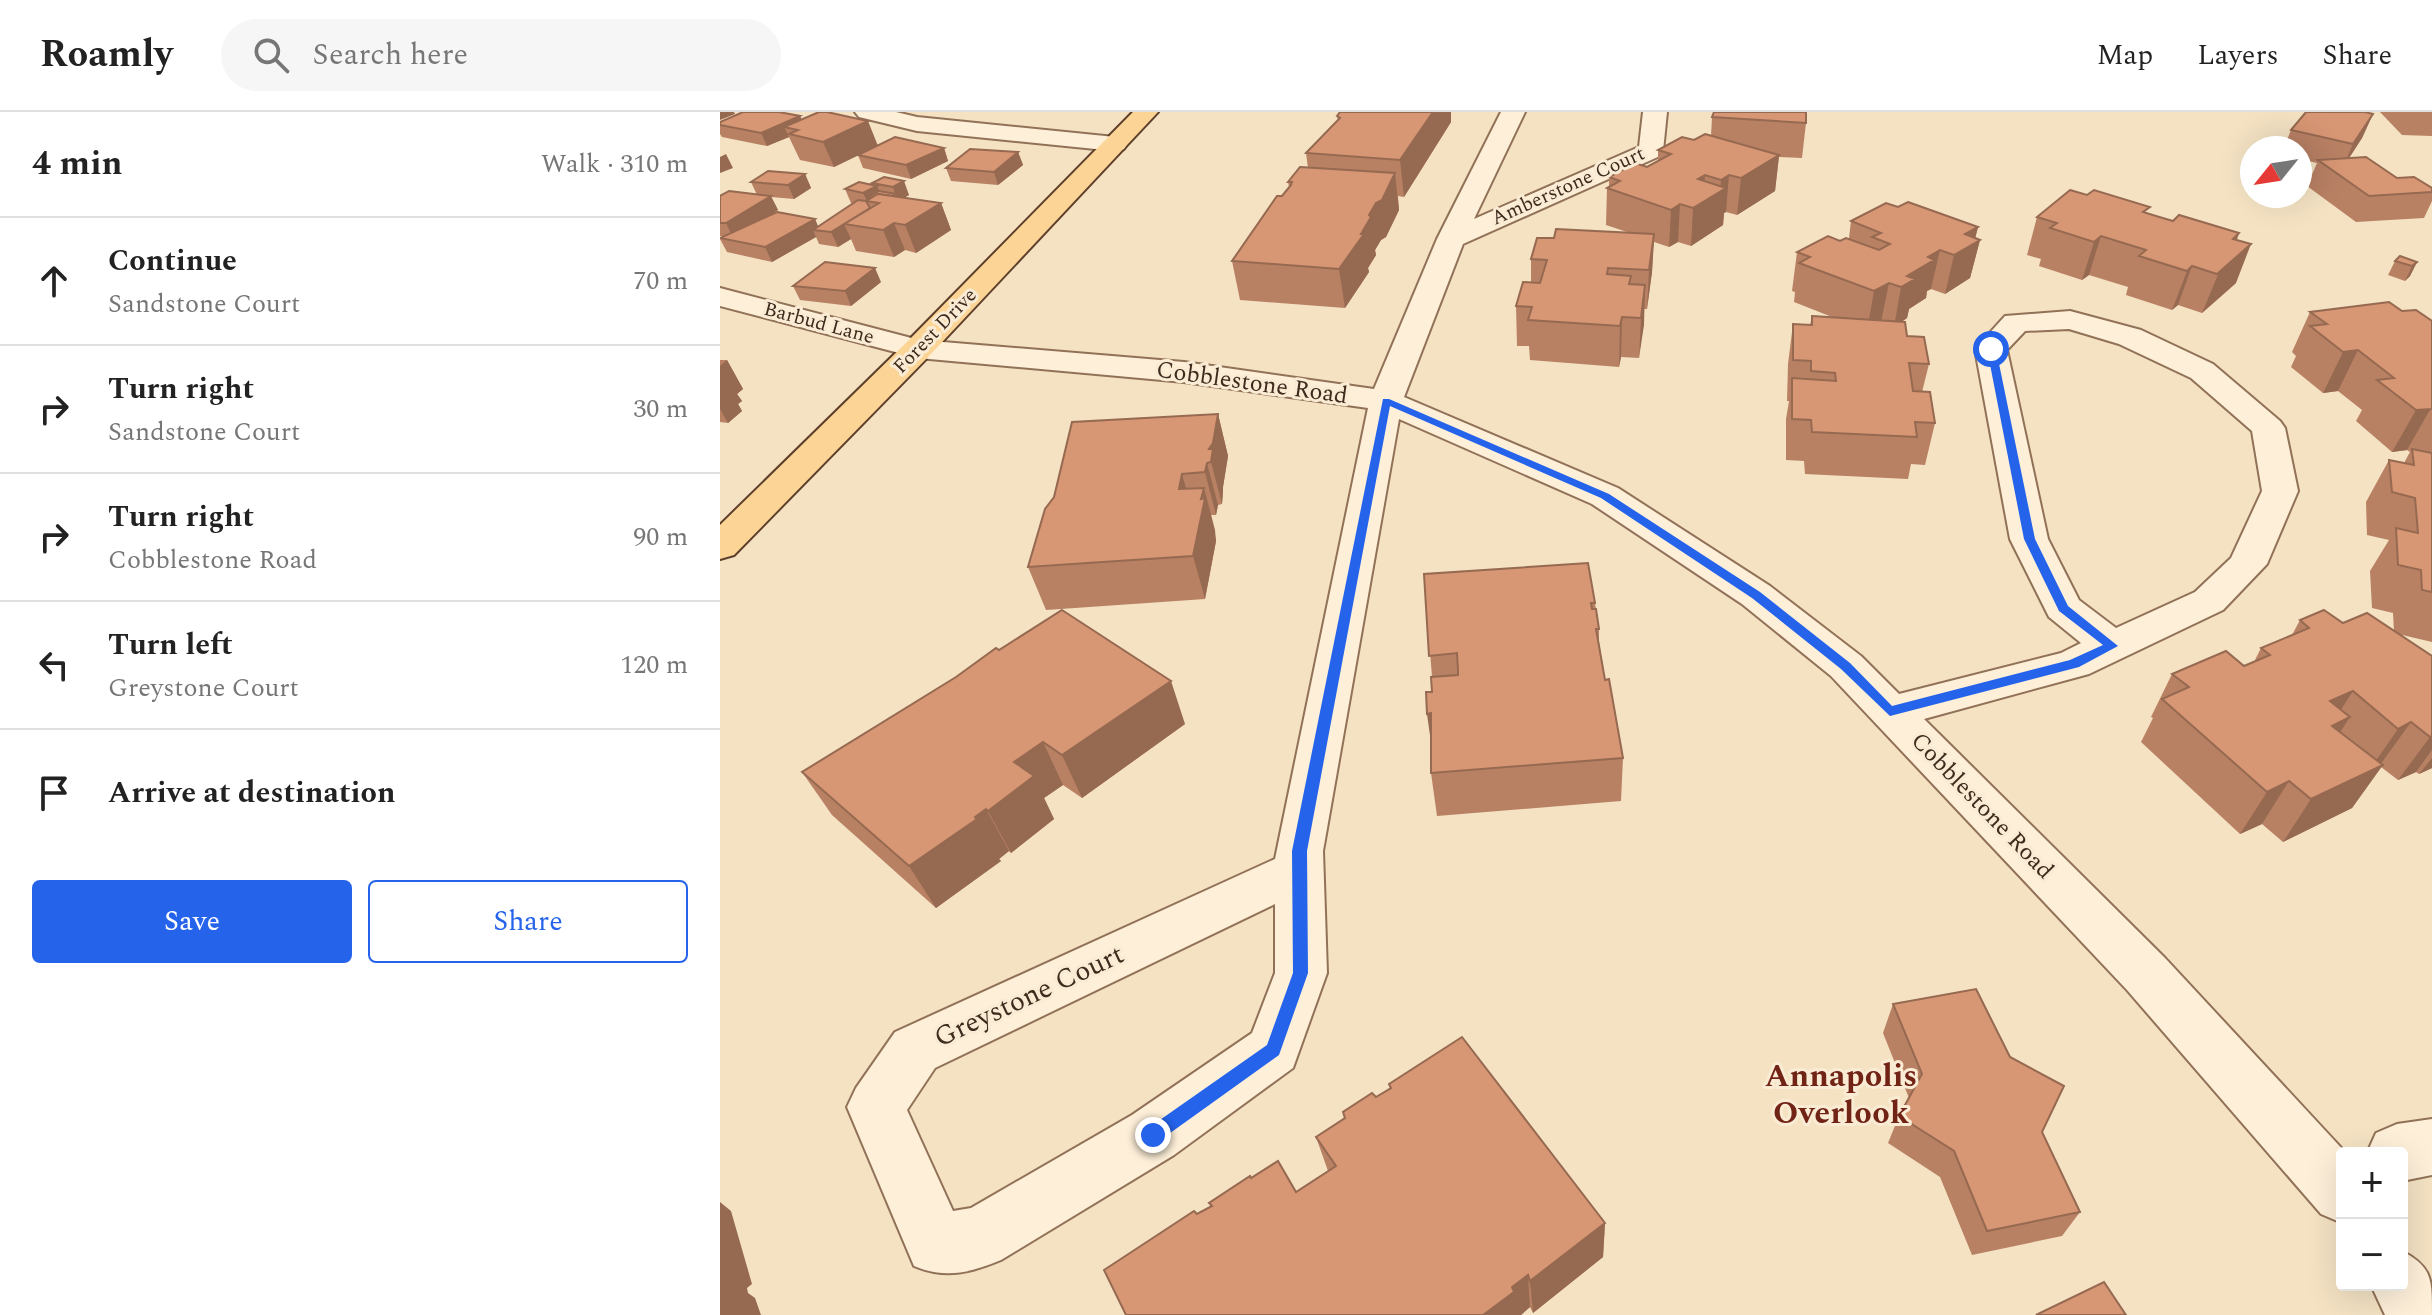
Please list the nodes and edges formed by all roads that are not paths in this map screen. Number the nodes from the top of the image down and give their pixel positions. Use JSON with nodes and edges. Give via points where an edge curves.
{"nodes":[{"id":1,"x":867,"y":112,"type":"edge"},
{"id":2,"x":1146,"y":112,"type":"edge"},
{"id":3,"x":1513,"y":112,"type":"edge"},
{"id":4,"x":1655,"y":112,"type":"edge"},
{"id":5,"x":1115,"y":144,"type":"junction"},
{"id":6,"x":1451,"y":239,"type":"junction"},
{"id":7,"x":720,"y":297,"type":"edge"},
{"id":8,"x":918,"y":349,"type":"junction"},
{"id":9,"x":1386,"y":401,"type":"junction"},
{"id":10,"x":720,"y":547,"type":"edge"},
{"id":11,"x":2112,"y":646,"type":"junction"},
{"id":12,"x":1890,"y":712,"type":"junction"},
{"id":13,"x":1300,"y":869,"type":"junction"},
{"id":14,"x":2432,"y":1147,"type":"edge"},
{"id":15,"x":2408,"y":1151,"type":"edge"},
{"id":16,"x":2334,"y":1174,"type":"edge"},
{"id":17,"x":2406,"y":1291,"type":"edge"},
{"id":18,"x":2420,"y":1315,"type":"edge"}],
"edges":[{"from":1,"to":5,"type":"street","via":[[917,124]]},
{"from":2,"to":5,"type":"main road","name":"Forest Drive"},
{"from":3,"to":6,"type":"street","name":"Amberstone Court"},
{"from":4,"to":6,"type":"street","name":"Amberstone Court","via":[[1651,151]]},
{"from":5,"to":8,"type":"main road","name":"Forest Drive"},
{"from":6,"to":9,"type":"street","name":"Amberstone Court"},
{"from":7,"to":8,"type":"street","name":"Barbud Lane"},
{"from":8,"to":9,"type":"street","name":"Cobblestone Road","via":[[1184,372]]},
{"from":8,"to":10,"type":"main road","name":"Forest Drive"},
{"from":9,"to":12,"type":"street","name":"Cobblestone Road","via":[[1605,496],[1756,595],[1846,666]]},
{"from":9,"to":13,"type":"street","name":"Greystone Court","via":[[1299,851]]},
{"from":11,"to":11,"type":"street","via":[[2209,601],[2248,564],[2280,491],[2268,428],[2202,371],[2130,337],[2070,320],[2016,322],[1991,349],[2029,539],[2063,608]]},
{"from":11,"to":12,"type":"street","via":[[2074,664]]},
{"from":12,"to":16,"type":"street","name":"Cobblestone Road"},
{"from":13,"to":13,"type":"street","name":"Greystone Court","via":[[1301,973],[1273,1050],[1153,1135],[979,1238],[936,1244],[876,1107],[915,1050]]},
{"from":14,"to":15,"type":"street"},
{"from":17,"to":18,"type":"street"}]}
